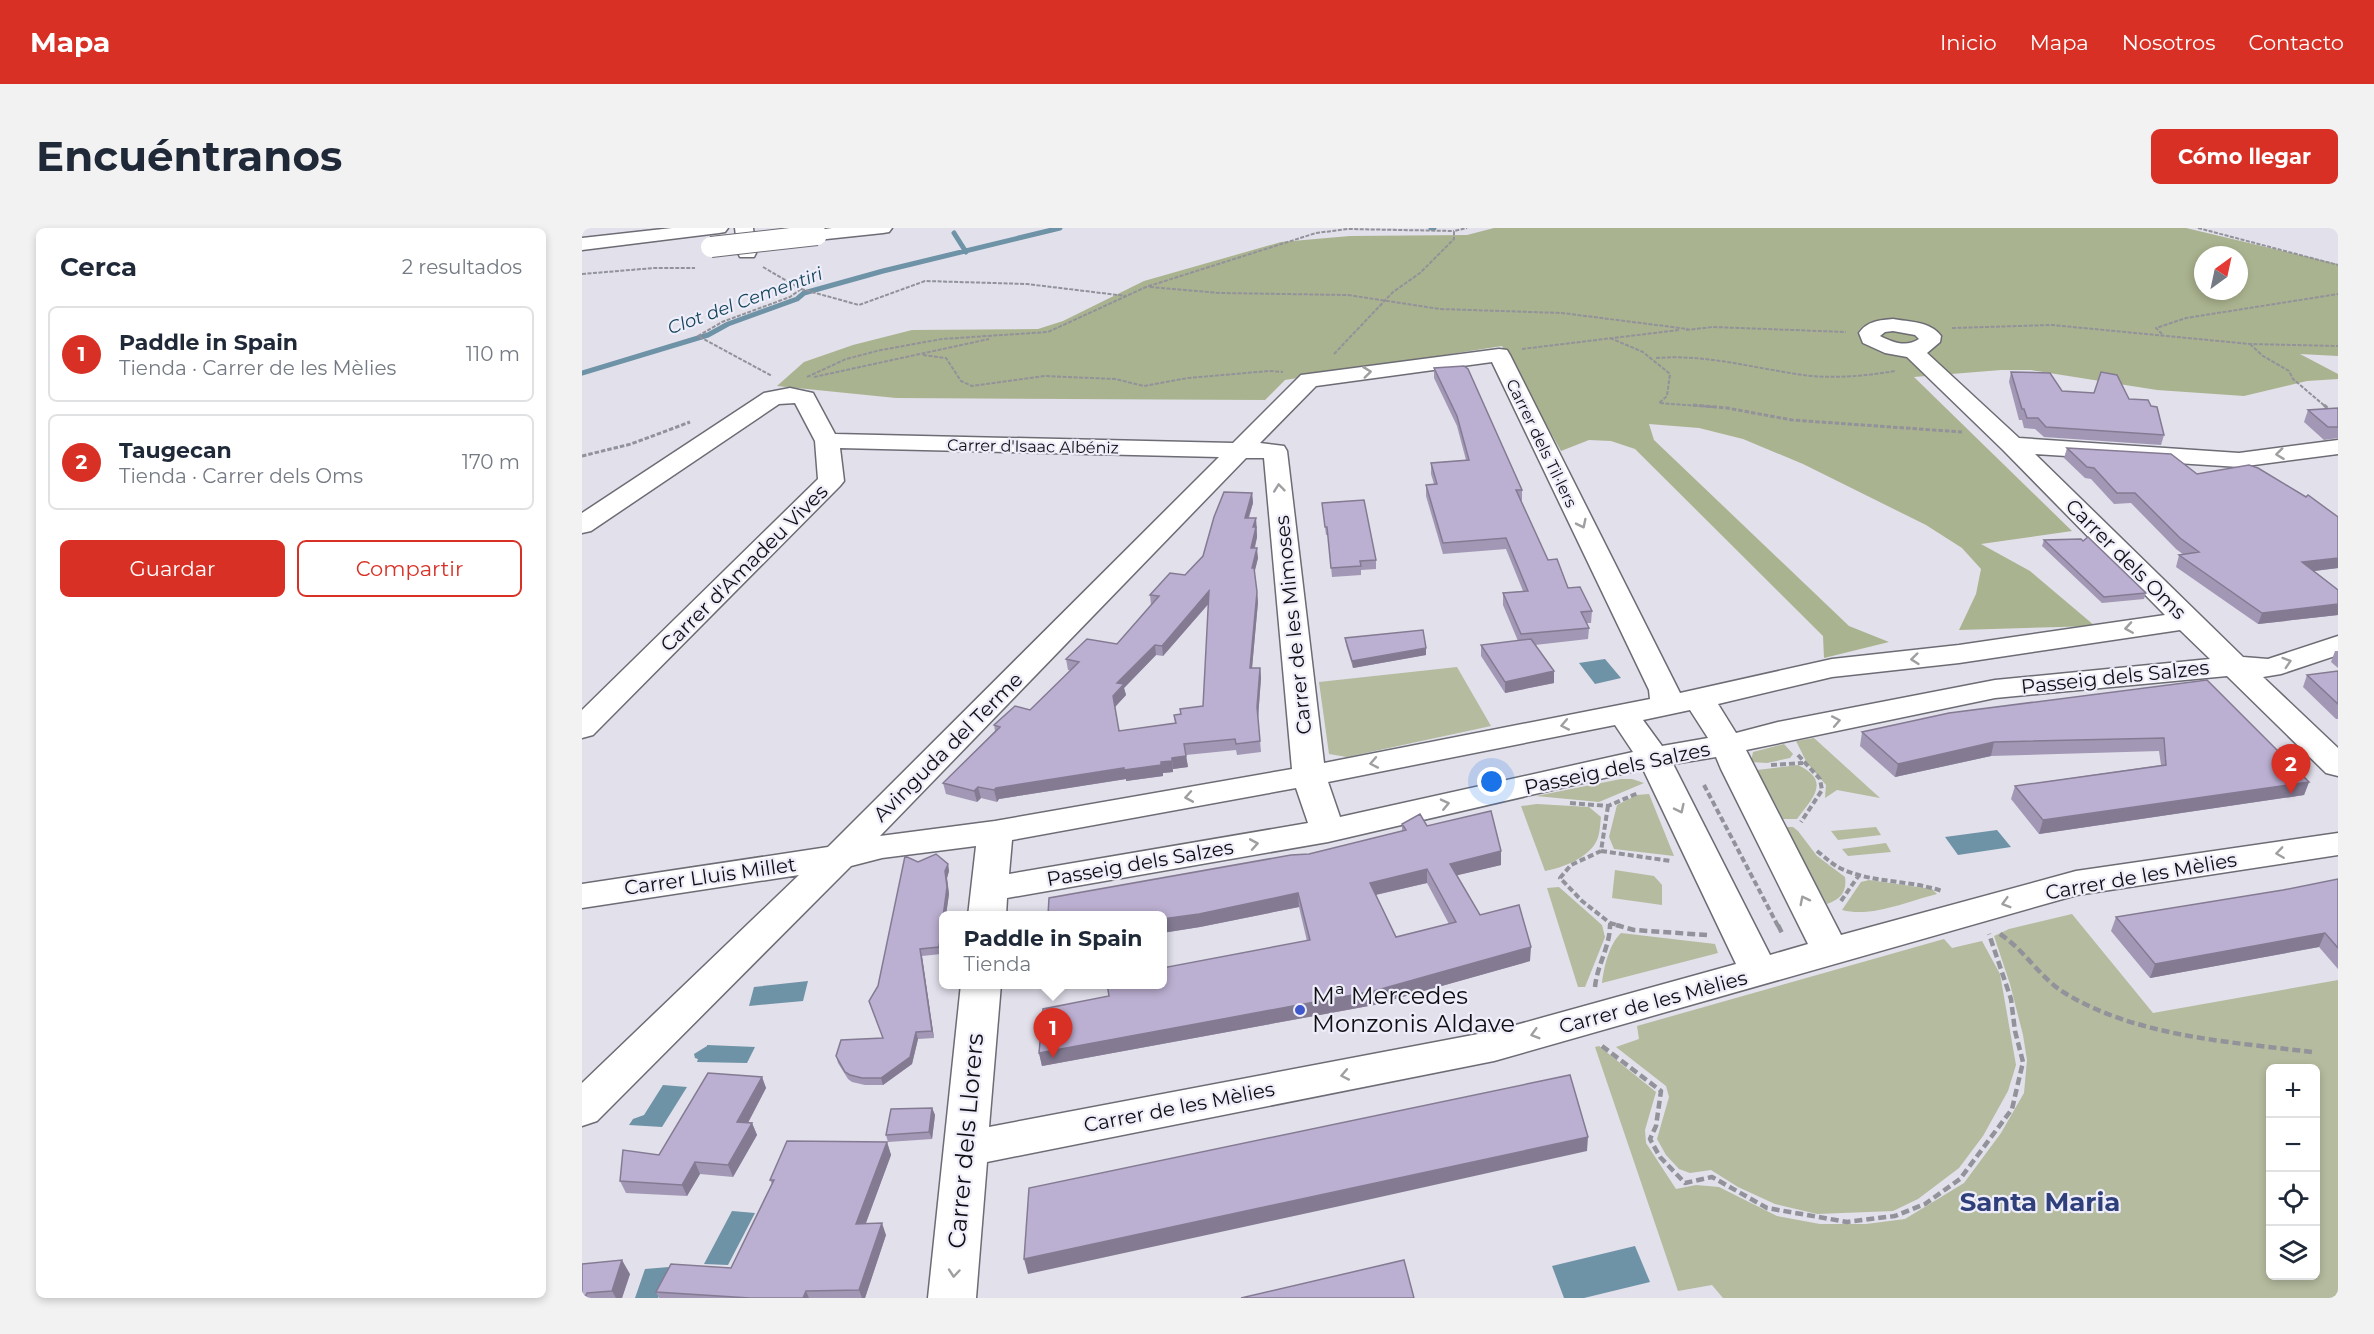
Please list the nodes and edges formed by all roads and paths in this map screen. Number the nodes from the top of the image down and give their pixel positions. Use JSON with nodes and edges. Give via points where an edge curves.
{"nodes":[{"id":1,"x":668,"y":228,"type":"edge"},
{"id":2,"x":744,"y":228,"type":"edge"},
{"id":3,"x":882,"y":228,"type":"edge"},
{"id":4,"x":1467,"y":228,"type":"edge"},
{"id":5,"x":2198,"y":228,"type":"edge"},
{"id":6,"x":1454,"y":231,"type":"junction"},
{"id":7,"x":809,"y":232,"type":"edge"},
{"id":8,"x":708,"y":236,"type":"edge"},
{"id":9,"x":582,"y":238,"type":"edge"},
{"id":10,"x":582,"y":244,"type":"edge"},
{"id":11,"x":582,"y":253,"type":"edge"},
{"id":12,"x":582,"y":260,"type":"edge"},
{"id":13,"x":750,"y":261,"type":"junction"},
{"id":14,"x":2338,"y":265,"type":"edge"},
{"id":15,"x":698,"y":268,"type":"dead end"},
{"id":16,"x":765,"y":269,"type":"junction"},
{"id":17,"x":582,"y":274,"type":"edge"},
{"id":18,"x":1146,"y":287,"type":"junction"},
{"id":19,"x":801,"y":289,"type":"junction"},
{"id":20,"x":2338,"y":294,"type":"edge"},
{"id":21,"x":1126,"y":296,"type":"junction"},
{"id":22,"x":1385,"y":301,"type":"junction"},
{"id":23,"x":1688,"y":329,"type":"junction"},
{"id":24,"x":1869,"y":333,"type":"joint"},
{"id":25,"x":2162,"y":334,"type":"junction"},
{"id":26,"x":998,"y":337,"type":"junction"},
{"id":27,"x":1610,"y":338,"type":"junction"},
{"id":28,"x":2250,"y":344,"type":"junction"},
{"id":29,"x":2338,"y":346,"type":"edge"},
{"id":30,"x":1922,"y":350,"type":"junction"},
{"id":31,"x":922,"y":355,"type":"junction"},
{"id":32,"x":1498,"y":355,"type":"junction"},
{"id":33,"x":1655,"y":358,"type":"junction"},
{"id":34,"x":1309,"y":378,"type":"junction"},
{"id":35,"x":790,"y":395,"type":"junction"},
{"id":36,"x":2338,"y":417,"type":"edge"},
{"id":37,"x":692,"y":421,"type":"dead end"},
{"id":38,"x":2005,"y":438,"type":"junction"},
{"id":39,"x":827,"y":441,"type":"junction"},
{"id":40,"x":2338,"y":447,"type":"edge"},
{"id":41,"x":1240,"y":452,"type":"junction"},
{"id":42,"x":582,"y":456,"type":"edge"},
{"id":43,"x":582,"y":525,"type":"edge"},
{"id":44,"x":2187,"y":620,"type":"junction"},
{"id":45,"x":2338,"y":645,"type":"edge"},
{"id":46,"x":1959,"y":654,"type":"junction"},
{"id":47,"x":2235,"y":666,"type":"junction"},
{"id":48,"x":1995,"y":689,"type":"junction"},
{"id":49,"x":1699,"y":699,"type":"junction"},
{"id":50,"x":1666,"y":705,"type":"junction"},
{"id":51,"x":1622,"y":713,"type":"junction"},
{"id":52,"x":582,"y":728,"type":"edge"},
{"id":53,"x":1728,"y":745,"type":"junction"},
{"id":54,"x":1793,"y":750,"type":"dead end"},
{"id":55,"x":1653,"y":757,"type":"junction"},
{"id":56,"x":1804,"y":763,"type":"junction"},
{"id":57,"x":1760,"y":765,"type":"dead end"},
{"id":58,"x":2338,"y":766,"type":"edge"},
{"id":59,"x":1309,"y":776,"type":"junction"},
{"id":60,"x":1699,"y":776,"type":"dead end"},
{"id":61,"x":1608,"y":806,"type":"dead end"},
{"id":62,"x":995,"y":831,"type":"junction"},
{"id":63,"x":1328,"y":831,"type":"junction"},
{"id":64,"x":1805,"y":832,"type":"dead end"},
{"id":65,"x":1810,"y":841,"type":"dead end"},
{"id":66,"x":2338,"y":844,"type":"edge"},
{"id":67,"x":1600,"y":851,"type":"junction"},
{"id":68,"x":839,"y":857,"type":"junction"},
{"id":69,"x":1674,"y":862,"type":"dead end"},
{"id":70,"x":1859,"y":875,"type":"junction"},
{"id":71,"x":1946,"y":892,"type":"dead end"},
{"id":72,"x":582,"y":896,"type":"edge"},
{"id":73,"x":989,"y":902,"type":"edge"},
{"id":74,"x":1837,"y":905,"type":"dead end"},
{"id":75,"x":1610,"y":923,"type":"junction"},
{"id":76,"x":1717,"y":935,"type":"dead end"},
{"id":77,"x":1786,"y":941,"type":"dead end"},
{"id":78,"x":1831,"y":952,"type":"junction"},
{"id":79,"x":1759,"y":972,"type":"junction"},
{"id":80,"x":981,"y":989,"type":"edge"},
{"id":81,"x":1598,"y":994,"type":"dead end"},
{"id":82,"x":1609,"y":1040,"type":"dead end"},
{"id":83,"x":2312,"y":1052,"type":"dead end"},
{"id":84,"x":582,"y":1109,"type":"edge"},
{"id":85,"x":966,"y":1149,"type":"junction"},
{"id":86,"x":952,"y":1298,"type":"edge"}],
"edges":[{"from":1,"to":9,"type":"main road"},
{"from":2,"to":13,"type":"main road"},
{"from":3,"to":7,"type":"main road"},
{"from":4,"to":6,"type":"path"},
{"from":5,"to":14,"type":"path"},
{"from":6,"to":18,"type":"path","via":[[1348,229],[1316,233]]},
{"from":6,"to":22,"type":"path","via":[[1454,239]]},
{"from":7,"to":8,"type":"main road","bridge":true},
{"from":8,"to":10,"type":"main road"},
{"from":8,"to":11,"type":"main road"},
{"from":8,"to":12,"type":"main road"},
{"from":13,"to":16,"type":"path"},
{"from":13,"to":16,"type":"path"},
{"from":15,"to":17,"type":"path"},
{"from":16,"to":19,"type":"path"},
{"from":18,"to":21,"type":"path"},
{"from":18,"to":22,"type":"path","via":[[1220,293],[1300,292]]},
{"from":19,"to":21,"type":"path","via":[[859,305],[925,281],[1027,284]]},
{"from":19,"to":35,"type":"path","via":[[698,336],[791,385]]},
{"from":20,"to":25,"type":"path","via":[[2186,318],[2156,328]]},
{"from":21,"to":26,"type":"path","via":[[1048,332]]},
{"from":22,"to":23,"type":"path","via":[[1440,309],[1562,313]]},
{"from":22,"to":34,"type":"path"},
{"from":23,"to":24,"type":"path"},
{"from":23,"to":27,"type":"path"},
{"from":24,"to":30,"type":"main road","via":[[1870,339],[1879,344],[1900,350]]},
{"from":25,"to":28,"type":"path"},
{"from":25,"to":30,"type":"path","via":[[2052,325]]},
{"from":26,"to":31,"type":"path"},
{"from":26,"to":31,"type":"path","via":[[942,339],[881,350],[846,359],[805,378]]},
{"from":27,"to":32,"type":"path"},
{"from":27,"to":33,"type":"path","via":[[1634,345]]},
{"from":28,"to":29,"type":"path"},
{"from":28,"to":36,"type":"path","via":[[2289,371],[2293,379]]},
{"from":30,"to":33,"type":"path","via":[[1838,377],[1721,360]]},
{"from":30,"to":38,"type":"main road","name":"Carrer dels Oms"},
{"from":31,"to":34,"type":"path","via":[[946,358],[961,381],[972,386],[1045,376],[1115,380],[1144,386],[1269,371]]},
{"from":34,"to":32,"type":"main road","name":"Carrer dels Til·lers","one_way":true},
{"from":32,"to":50,"type":"main road","name":"Carrer dels Til·lers","one_way":true,"via":[[1664,690]]},
{"from":33,"to":38,"type":"path","via":[[1670,374],[1667,396],[1659,403],[1727,408],[1792,420]]},
{"from":34,"to":41,"type":"main road","name":"Avinguda del Terme"},
{"from":35,"to":39,"type":"main road","name":"Carrer d'Amadeu Vives","via":[[805,398]]},
{"from":35,"to":43,"type":"main road","via":[[772,398]]},
{"from":37,"to":42,"type":"path","via":[[631,444]]},
{"from":40,"to":38,"type":"main road","one_way":true,"via":[[2239,460]]},
{"from":38,"to":44,"type":"main road","name":"Carrer dels Oms"},
{"from":39,"to":41,"type":"main road","name":"Carrer d'Isaac Albéniz"},
{"from":39,"to":52,"type":"main road","name":"Carrer d'Amadeu Vives","via":[[831,481]]},
{"from":59,"to":41,"type":"main road","name":"Carrer de les Mimoses","one_way":true,"via":[[1275,451]]},
{"from":41,"to":68,"type":"main road","name":"Avinguda del Terme"},
{"from":44,"to":46,"type":"main road","one_way":true},
{"from":44,"to":47,"type":"main road","name":"Carrer dels Oms"},
{"from":47,"to":45,"type":"main road","name":"Passeig dels Salzes","one_way":true,"via":[[2270,668]]},
{"from":46,"to":48,"type":"main road","name":"Passeig dels Salzes"},
{"from":46,"to":49,"type":"main road","one_way":true,"via":[[1832,668]]},
{"from":47,"to":48,"type":"main road","name":"Passeig dels Salzes"},
{"from":47,"to":58,"type":"main road","name":"Carrer dels Oms"},
{"from":53,"to":48,"type":"main road","name":"Passeig dels Salzes","one_way":true},
{"from":49,"to":50,"type":"main road"},
{"from":49,"to":53,"type":"main road"},
{"from":50,"to":51,"type":"main road"},
{"from":51,"to":55,"type":"main road"},
{"from":51,"to":59,"type":"main road","one_way":true},
{"from":53,"to":55,"type":"main road","name":"Passeig dels Salzes"},
{"from":78,"to":53,"type":"main road","one_way":true},
{"from":54,"to":56,"type":"path"},
{"from":63,"to":55,"type":"main road","name":"Passeig dels Salzes","one_way":true},
{"from":55,"to":79,"type":"main road","one_way":true},
{"from":56,"to":57,"type":"path"},
{"from":56,"to":64,"type":"path","via":[[1820,779],[1822,790],[1800,823]]},
{"from":59,"to":62,"type":"main road","one_way":true},
{"from":59,"to":63,"type":"main road","name":"Carrer de les Mimoses"},
{"from":60,"to":77,"type":"path"},
{"from":61,"to":67,"type":"path"},
{"from":62,"to":68,"type":"main road"},
{"from":62,"to":73,"type":"main road"},
{"from":73,"to":63,"type":"main road","name":"Passeig dels Salzes","one_way":true},
{"from":65,"to":70,"type":"path","via":[[1816,851],[1846,872]]},
{"from":66,"to":78,"type":"main road","name":"Carrer de les Mèlies","one_way":true,"via":[[2076,883]]},
{"from":67,"to":69,"type":"path"},
{"from":67,"to":75,"type":"path","via":[[1571,865],[1560,878]]},
{"from":68,"to":72,"type":"main road","name":"Carrer Lluis Millet"},
{"from":68,"to":84,"type":"main road","name":"Avinguda del Terme"},
{"from":70,"to":71,"type":"path"},
{"from":70,"to":74,"type":"path"},
{"from":75,"to":76,"type":"path","via":[[1634,930]]},
{"from":75,"to":81,"type":"path","via":[[1611,934],[1594,985]]},
{"from":78,"to":79,"type":"main road","name":"Carrer de les Mèlies"},
{"from":79,"to":85,"type":"main road","name":"Carrer de les Mèlies","one_way":true,"via":[[1494,1046]]},
{"from":80,"to":85,"type":"main road","name":"Carrer dels Llorers"},
{"from":82,"to":83,"type":"path","via":[[1598,1043],[1661,1090],[1656,1126],[1650,1139],[1685,1183],[1712,1177],[1767,1208],[1847,1222],[1895,1216],[1925,1204],[1960,1179],[2012,1109],[2023,1062],[2012,999],[1987,931],[2002,934],[2066,994],[2121,1019],[2181,1034]]},
{"from":85,"to":86,"type":"main road","name":"Carrer dels Llorers","one_way":true}]}
